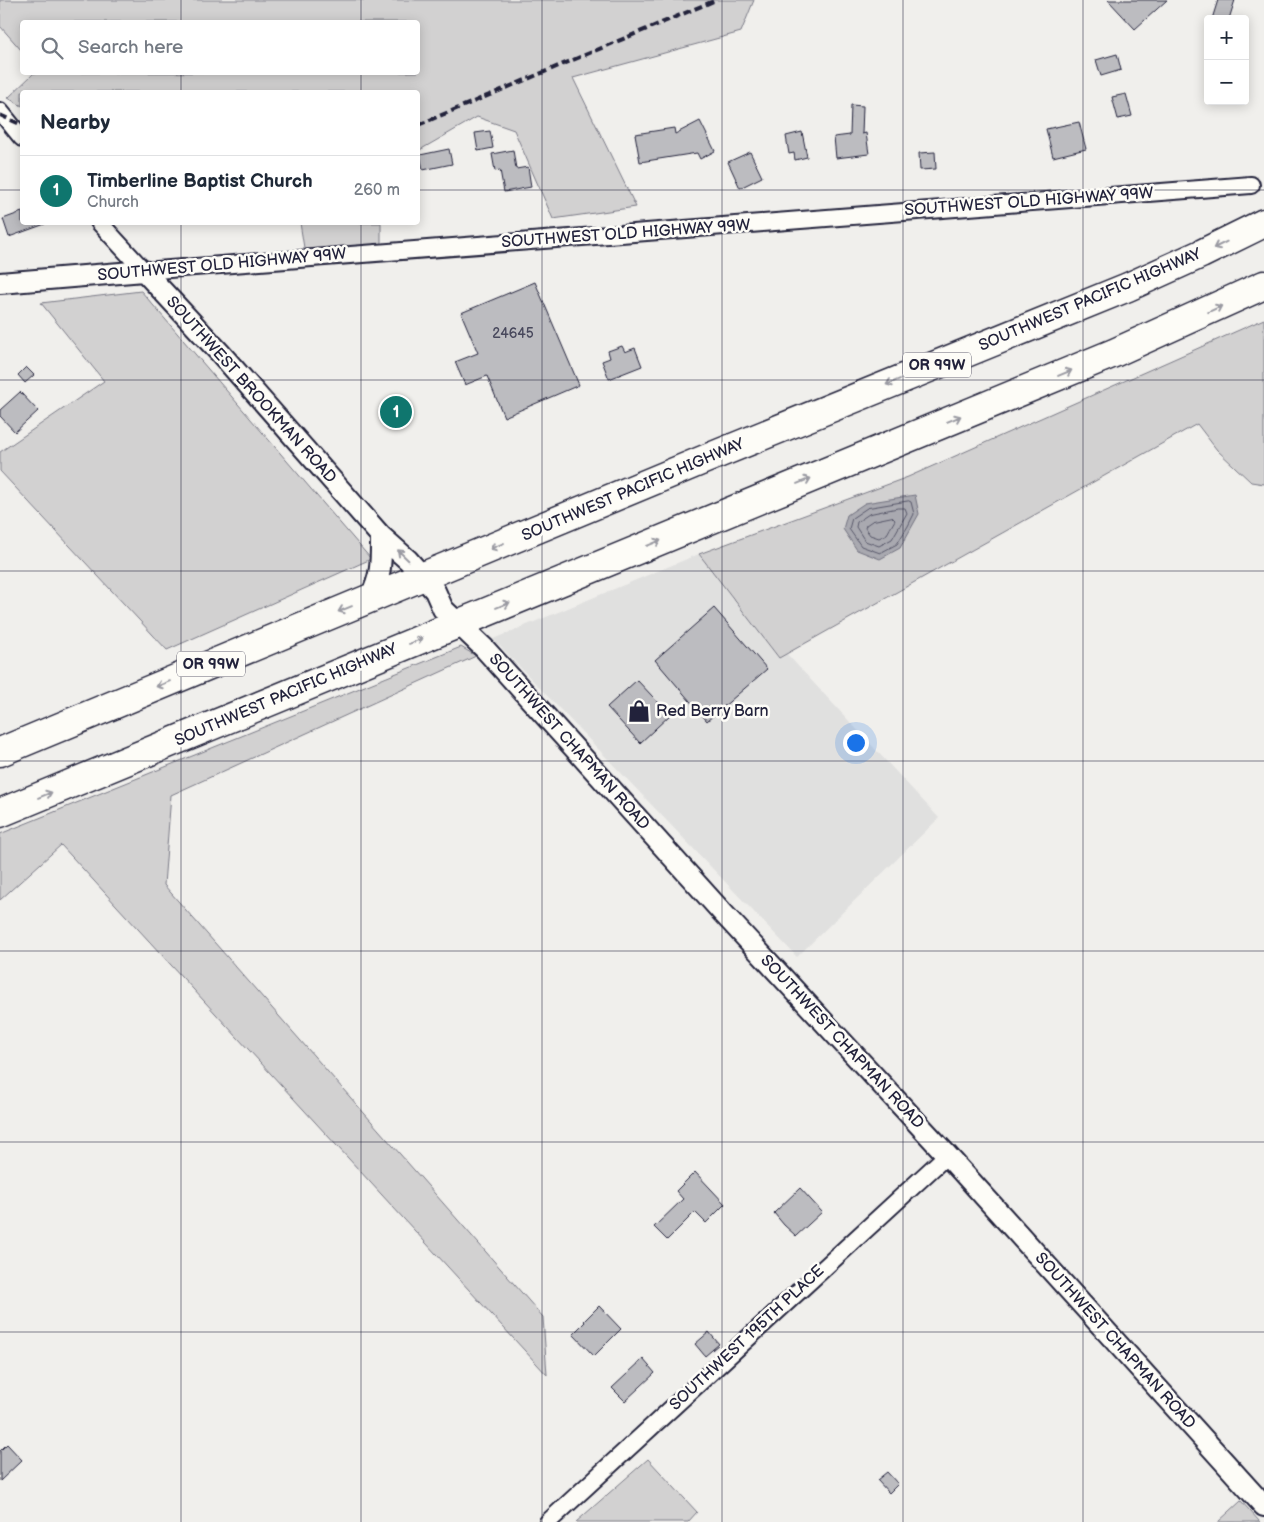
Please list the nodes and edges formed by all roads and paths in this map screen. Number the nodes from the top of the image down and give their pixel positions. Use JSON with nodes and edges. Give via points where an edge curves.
{"nodes":[{"id":1,"x":0,"y":111,"type":"edge"},
{"id":2,"x":20,"y":136,"type":"edge"},
{"id":3,"x":1251,"y":185,"type":"dead end"},
{"id":4,"x":1264,"y":223,"type":"edge"},
{"id":5,"x":102,"y":225,"type":"edge"},
{"id":6,"x":144,"y":271,"type":"junction"},
{"id":7,"x":0,"y":283,"type":"edge"},
{"id":8,"x":1264,"y":285,"type":"edge"},
{"id":9,"x":381,"y":536,"type":"junction"},
{"id":10,"x":423,"y":577,"type":"junction"},
{"id":11,"x":370,"y":598,"type":"junction"},
{"id":12,"x":458,"y":624,"type":"junction"},
{"id":13,"x":0,"y":752,"type":"edge"},
{"id":14,"x":0,"y":813,"type":"edge"},
{"id":15,"x":947,"y":1155,"type":"junction"},
{"id":16,"x":1264,"y":1506,"type":"edge"},
{"id":17,"x":548,"y":1522,"type":"edge"}],
"edges":[{"from":1,"to":2,"type":"street"},
{"from":3,"to":6,"type":"street","name":"SOUTHWEST OLD HIGHWAY 99W"},
{"from":4,"to":10,"type":"highway","name":"SOUTHWEST PACIFIC HIGHWAY","number":"OR 99W","one_way":true,"via":[[1128,287]]},
{"from":5,"to":6,"type":"street","name":"SOUTHWEST BROOKMAN ROAD"},
{"from":6,"to":7,"type":"street","name":"SOUTHWEST OLD HIGHWAY 99W"},
{"from":6,"to":9,"type":"street","name":"SOUTHWEST BROOKMAN ROAD"},
{"from":12,"to":8,"type":"highway","name":"SOUTHWEST PACIFIC HIGHWAY","one_way":true,"via":[[1114,352]]},
{"from":10,"to":9,"type":"street","name":"SOUTHWEST BROOKMAN ROAD","one_way":true},
{"from":9,"to":11,"type":"street","via":[[381,570]]},
{"from":10,"to":11,"type":"highway","name":"SOUTHWEST PACIFIC HIGHWAY","number":"OR 99W"},
{"from":10,"to":12,"type":"street","name":"SOUTHWEST CHAPMAN ROAD","via":[[435,590],[443,609]]},
{"from":11,"to":13,"type":"highway","name":"SOUTHWEST PACIFIC HIGHWAY","number":"OR 99W","one_way":true},
{"from":14,"to":12,"type":"highway","name":"SOUTHWEST PACIFIC HIGHWAY","one_way":true},
{"from":12,"to":15,"type":"street","name":"SOUTHWEST CHAPMAN ROAD","via":[[484,648]]},
{"from":15,"to":16,"type":"street","name":"SOUTHWEST CHAPMAN ROAD"},
{"from":15,"to":17,"type":"street","name":"SOUTHWEST 195TH PLACE"}]}
